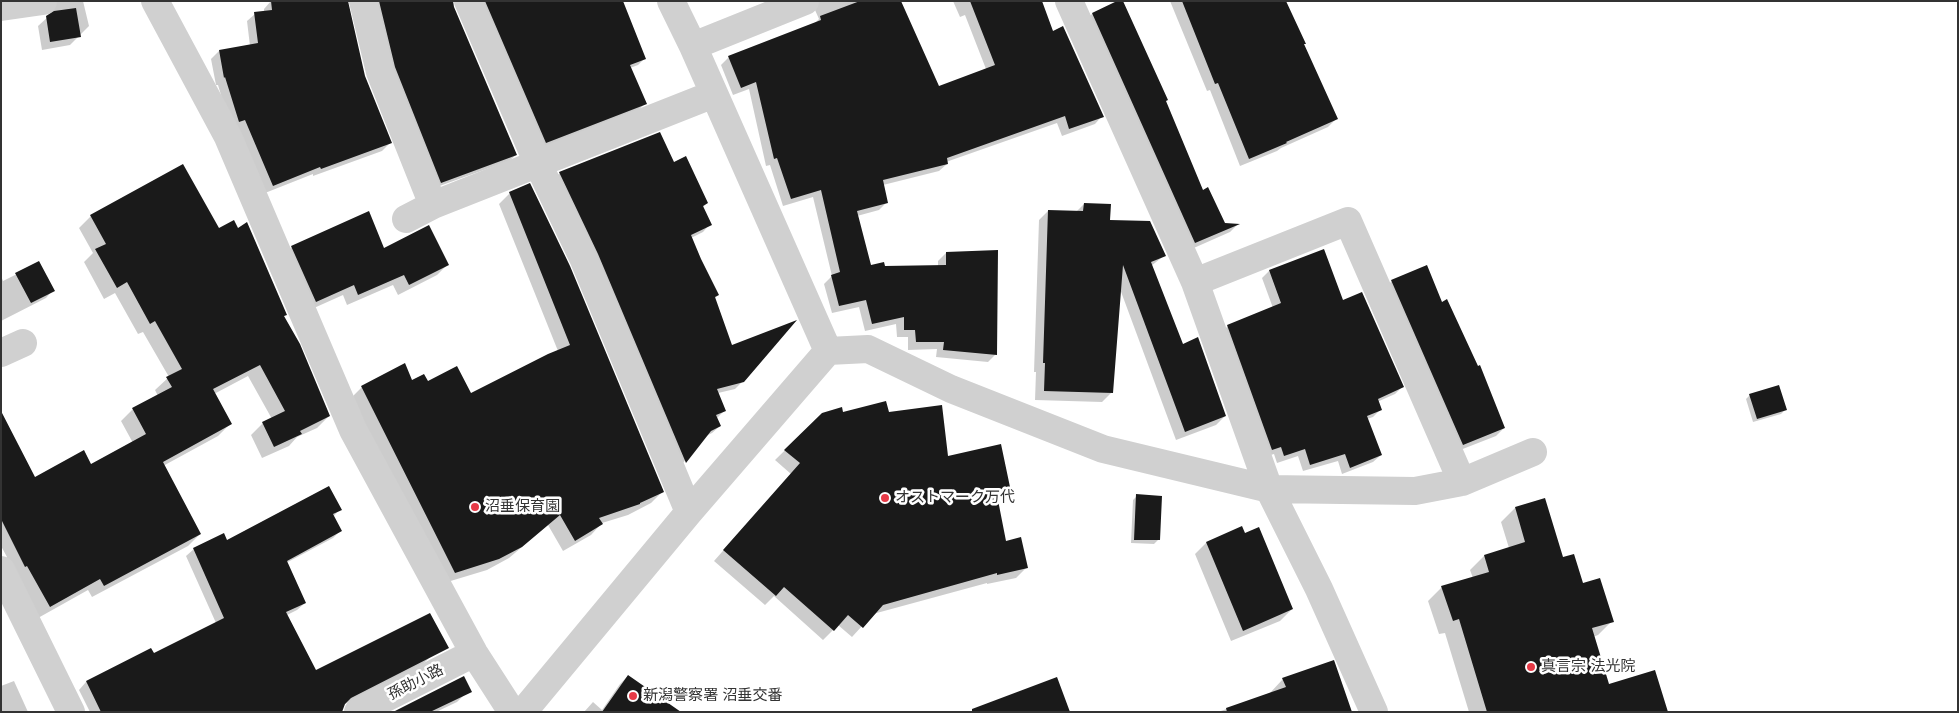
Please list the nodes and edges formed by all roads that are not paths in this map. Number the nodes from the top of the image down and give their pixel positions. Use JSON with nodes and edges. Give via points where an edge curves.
{"nodes":[{"id":1,"x":43,"y":1,"type":"edge"},
{"id":2,"x":155,"y":1,"type":"edge"},
{"id":3,"x":363,"y":1,"type":"edge"},
{"id":4,"x":468,"y":1,"type":"edge"},
{"id":5,"x":671,"y":1,"type":"edge"},
{"id":6,"x":805,"y":1,"type":"edge"},
{"id":7,"x":1068,"y":1,"type":"edge"},
{"id":8,"x":1,"y":8,"type":"edge"},
{"id":9,"x":693,"y":46,"type":"junction"},
{"id":10,"x":714,"y":94,"type":"junction"},
{"id":11,"x":538,"y":164,"type":"junction"},
{"id":12,"x":433,"y":205,"type":"junction"},
{"id":13,"x":406,"y":219,"type":"dead end"},
{"id":14,"x":1195,"y":282,"type":"junction"},
{"id":15,"x":828,"y":351,"type":"junction"},
{"id":16,"x":1533,"y":452,"type":"dead end"},
{"id":17,"x":1462,"y":482,"type":"junction"},
{"id":18,"x":1268,"y":490,"type":"junction"},
{"id":19,"x":689,"y":512,"type":"junction"},
{"id":20,"x":1,"y":570,"type":"edge"},
{"id":21,"x":474,"y":654,"type":"junction"},
{"id":22,"x":71,"y":712,"type":"edge"},
{"id":23,"x":358,"y":712,"type":"edge"},
{"id":24,"x":512,"y":712,"type":"edge"},
{"id":25,"x":523,"y":712,"type":"edge"},
{"id":26,"x":1374,"y":712,"type":"edge"}],
"edges":[{"from":1,"to":8,"type":"street"},
{"from":2,"to":21,"type":"street","via":[[228,137],[352,430]]},
{"from":3,"to":12,"type":"street","via":[[380,72]]},
{"from":4,"to":11,"type":"street"},
{"from":5,"to":9,"type":"street"},
{"from":6,"to":9,"type":"street"},
{"from":7,"to":14,"type":"street"},
{"from":9,"to":10,"type":"street"},
{"from":10,"to":11,"type":"street"},
{"from":10,"to":15,"type":"street"},
{"from":11,"to":12,"type":"street"},
{"from":11,"to":19,"type":"street","via":[[584,260]]},
{"from":12,"to":13,"type":"street"},
{"from":14,"to":17,"type":"street","via":[[1348,220]]},
{"from":14,"to":18,"type":"street"},
{"from":15,"to":18,"type":"street","via":[[868,349],[951,389],[1103,449]]},
{"from":15,"to":19,"type":"street"},
{"from":16,"to":17,"type":"street"},
{"from":17,"to":18,"type":"street","via":[[1415,491]]},
{"from":18,"to":26,"type":"street","via":[[1319,589]]},
{"from":19,"to":25,"type":"street"},
{"from":20,"to":22,"type":"street"},
{"from":21,"to":23,"type":"street","name":"孫助小路"},
{"from":21,"to":24,"type":"street"}]}
